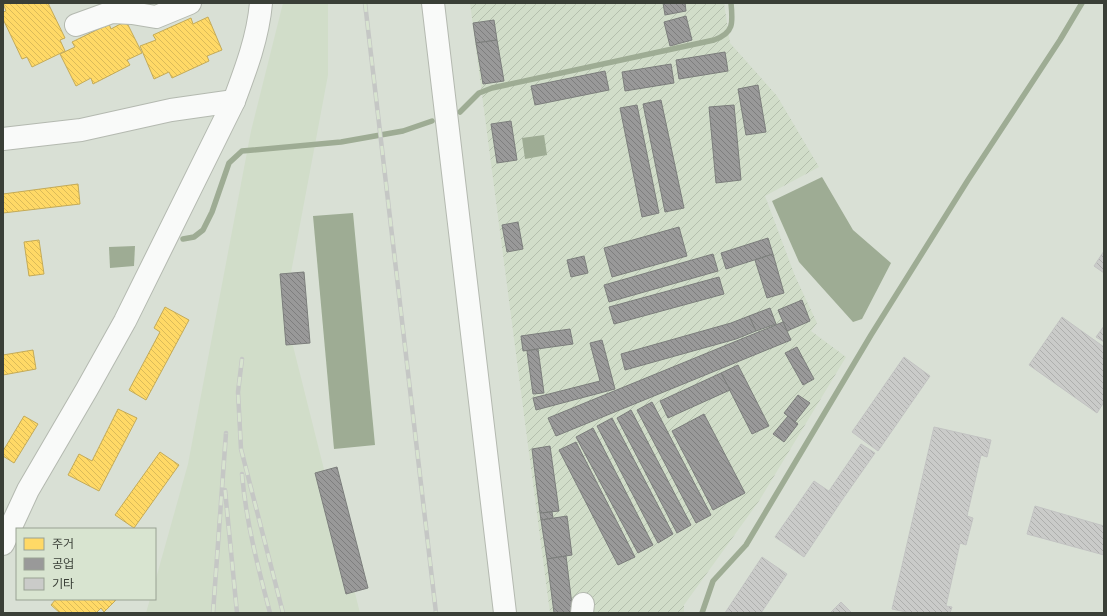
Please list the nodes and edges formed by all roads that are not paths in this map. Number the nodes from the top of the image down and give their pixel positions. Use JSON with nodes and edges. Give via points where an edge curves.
{"nodes":[{"id":1,"x":190,"y":3,"type":"edge"},
{"id":2,"x":261,"y":3,"type":"edge"},
{"id":3,"x":432,"y":3,"type":"edge"},
{"id":4,"x":76,"y":25,"type":"dead end"},
{"id":5,"x":234,"y":101,"type":"junction"},
{"id":6,"x":3,"y":139,"type":"edge"},
{"id":7,"x":3,"y":543,"type":"edge"},
{"id":8,"x":505,"y":613,"type":"edge"}],
"edges":[{"from":1,"to":4,"type":"street","via":[[156,17],[112,12]]},
{"from":2,"to":5,"type":"street","via":[[260,19],[247,67]]},
{"from":3,"to":8,"type":"street"},
{"from":5,"to":6,"type":"street","via":[[171,110],[81,130]]},
{"from":5,"to":7,"type":"street","via":[[125,320],[28,490]]}]}
